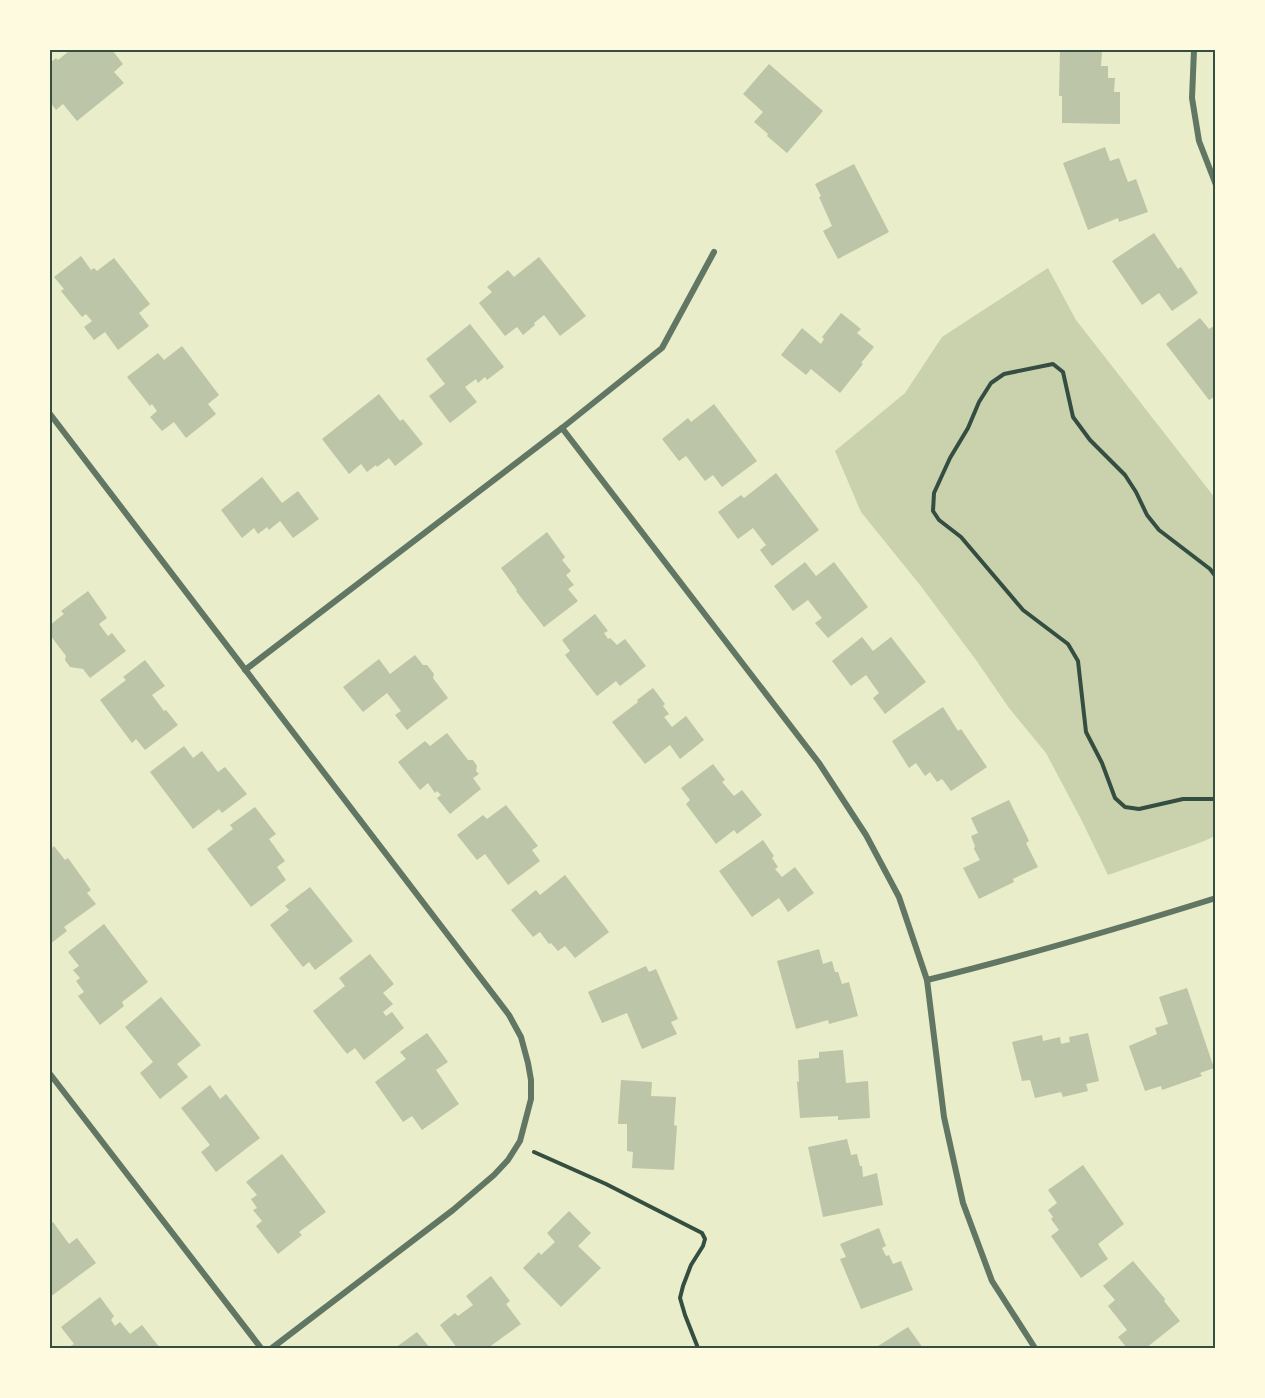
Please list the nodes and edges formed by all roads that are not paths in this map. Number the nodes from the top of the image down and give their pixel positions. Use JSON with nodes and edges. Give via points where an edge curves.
{"nodes":[{"id":1,"x":1194,"y":50,"type":"edge"},
{"id":2,"x":1215,"y":185,"type":"edge"},
{"id":3,"x":714,"y":252,"type":"dead end"},
{"id":4,"x":50,"y":414,"type":"edge"},
{"id":5,"x":562,"y":428,"type":"junction"},
{"id":6,"x":245,"y":670,"type":"junction"},
{"id":7,"x":1215,"y":898,"type":"edge"},
{"id":8,"x":927,"y":980,"type":"junction"},
{"id":9,"x":50,"y":1074,"type":"edge"},
{"id":10,"x":261,"y":1348,"type":"edge"},
{"id":11,"x":272,"y":1348,"type":"edge"},
{"id":12,"x":1035,"y":1348,"type":"edge"}],
"edges":[{"from":1,"to":2,"type":"street","via":[[1192,98],[1199,141]]},
{"from":3,"to":5,"type":"street","via":[[662,348]]},
{"from":4,"to":6,"type":"street"},
{"from":5,"to":6,"type":"street"},
{"from":5,"to":8,"type":"street","via":[[819,763],[866,834],[899,897]]},
{"from":6,"to":11,"type":"street","via":[[502,1005],[521,1037],[531,1080],[531,1099],[520,1141],[494,1175]]},
{"from":7,"to":8,"type":"street","via":[[1002,962]]},
{"from":8,"to":12,"type":"street","via":[[944,1117],[963,1203],[992,1281]]},
{"from":9,"to":10,"type":"street"}]}
